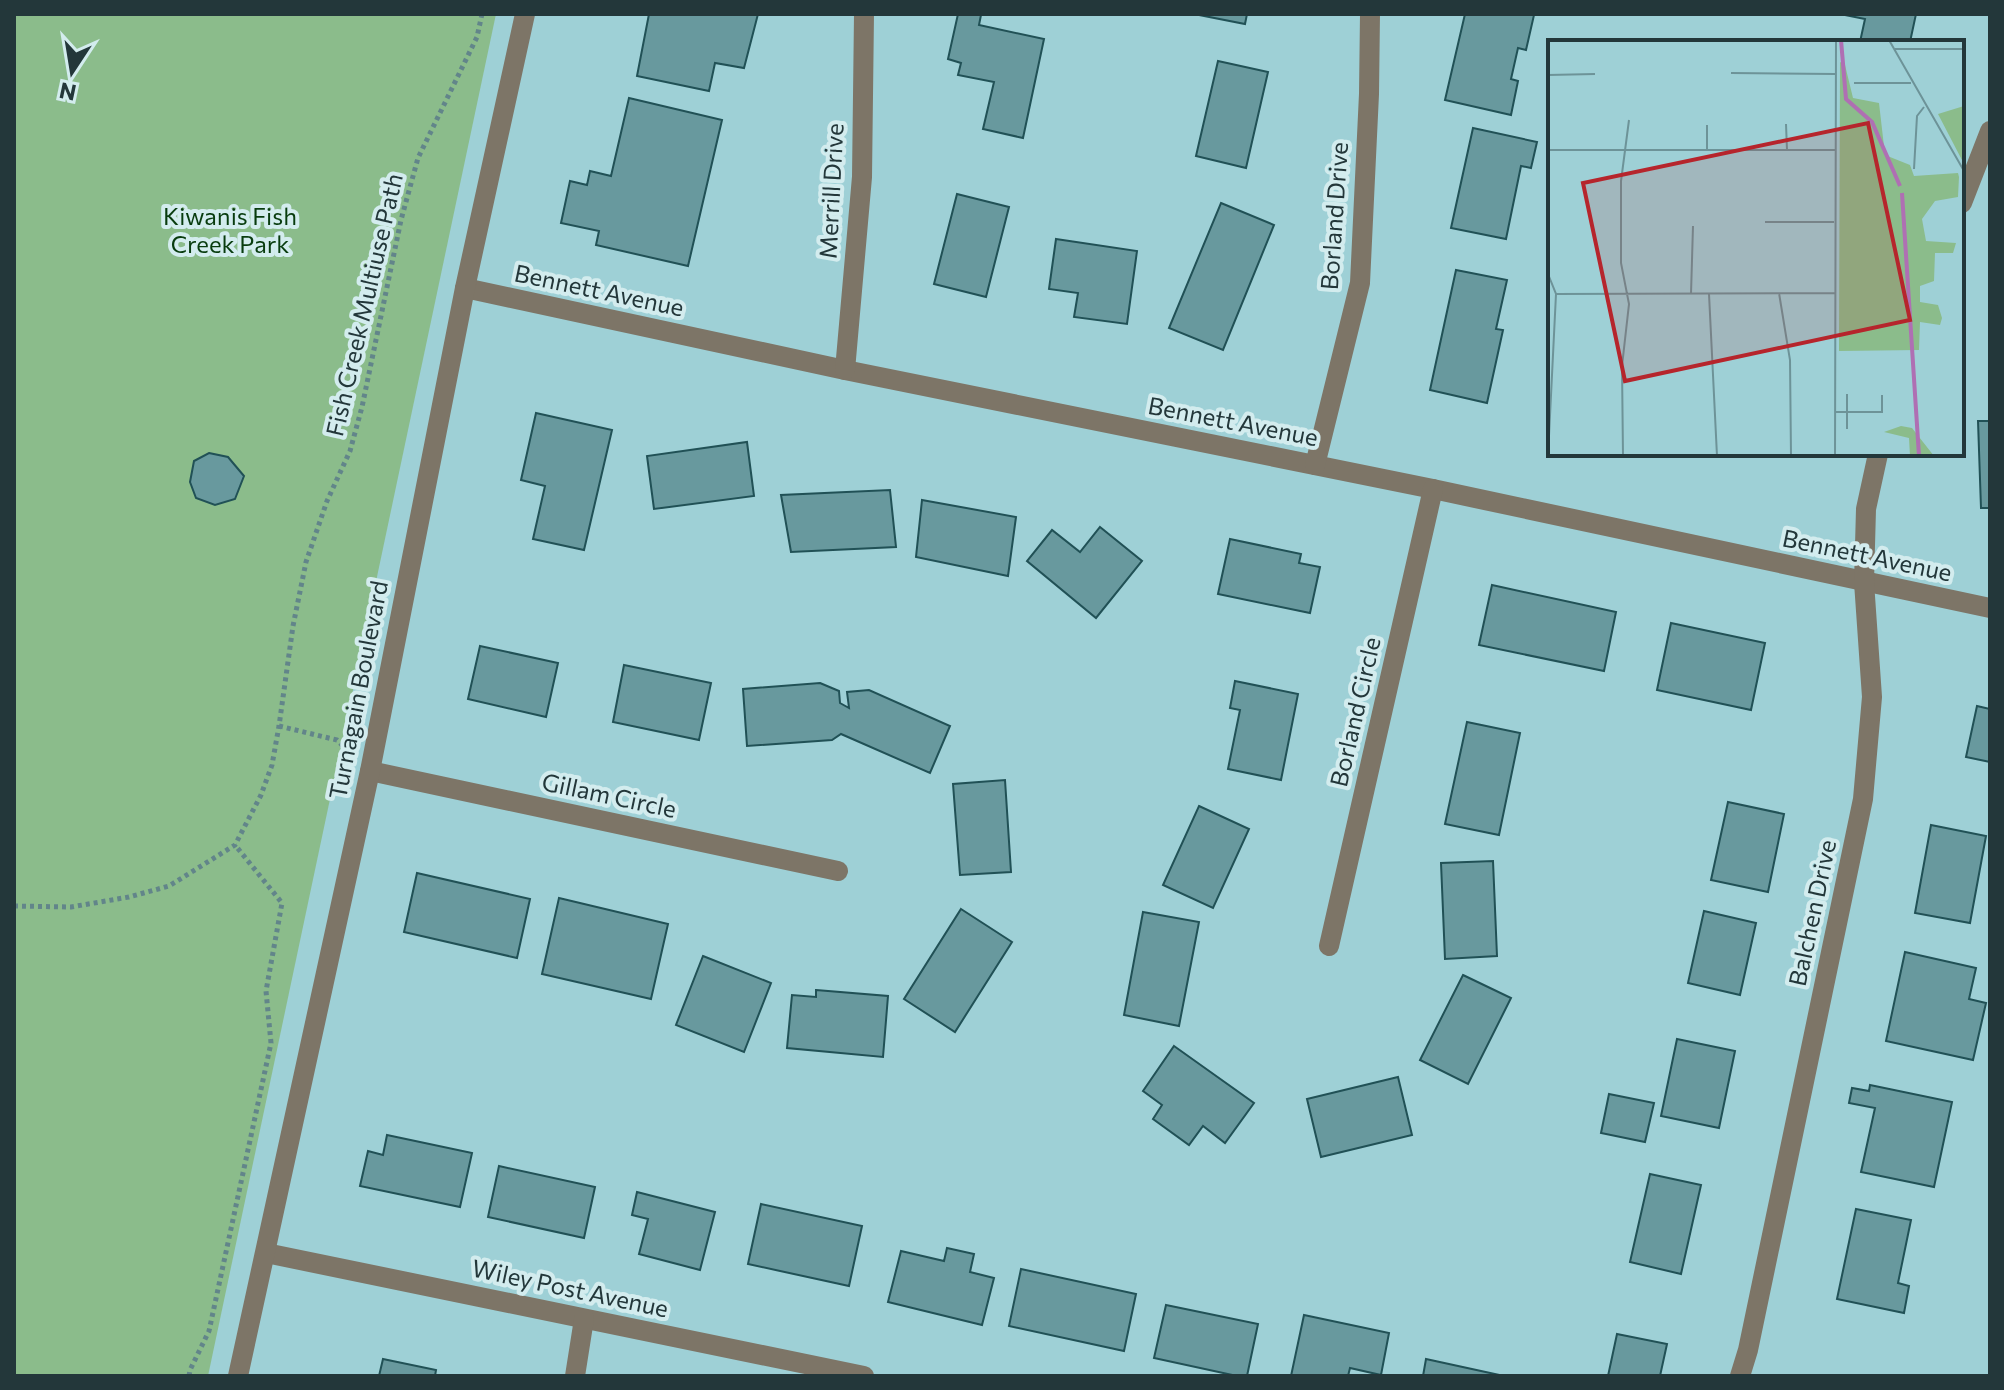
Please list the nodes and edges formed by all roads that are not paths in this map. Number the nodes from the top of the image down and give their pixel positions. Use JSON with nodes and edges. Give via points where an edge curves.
{"nodes":[{"id":1,"x":525,"y":14,"type":"edge"},
{"id":2,"x":864,"y":14,"type":"edge"},
{"id":3,"x":1370,"y":14,"type":"edge"},
{"id":4,"x":1990,"y":131,"type":"edge"},
{"id":5,"x":1964,"y":198,"type":"edge"},
{"id":6,"x":465,"y":288,"type":"junction"},
{"id":7,"x":845,"y":370,"type":"junction"},
{"id":8,"x":1878,"y":456,"type":"edge"},
{"id":9,"x":1315,"y":465,"type":"junction"},
{"id":10,"x":1433,"y":489,"type":"junction"},
{"id":11,"x":1864,"y":582,"type":"junction"},
{"id":12,"x":1990,"y":608,"type":"edge"},
{"id":13,"x":370,"y":771,"type":"junction"},
{"id":14,"x":838,"y":871,"type":"dead end"},
{"id":15,"x":1329,"y":946,"type":"dead end"},
{"id":16,"x":266,"y":1253,"type":"junction"},
{"id":17,"x":584,"y":1319,"type":"junction"},
{"id":18,"x":238,"y":1376,"type":"edge"},
{"id":19,"x":575,"y":1376,"type":"edge"},
{"id":20,"x":864,"y":1376,"type":"edge"},
{"id":21,"x":1740,"y":1376,"type":"edge"}],
"edges":[{"from":1,"to":6,"type":"street","name":"Turnagain Boulevard"},
{"from":2,"to":7,"type":"street","name":"Merrill Drive","via":[[862,177]]},
{"from":3,"to":9,"type":"street","name":"Borland Drive","via":[[1360,283]]},
{"from":4,"to":5,"type":"street"},
{"from":6,"to":7,"type":"street","name":"Bennett Avenue"},
{"from":6,"to":13,"type":"street","name":"Turnagain Boulevard"},
{"from":7,"to":9,"type":"street","name":"Bennett Avenue"},
{"from":8,"to":11,"type":"street","name":"Balchen Drive","via":[[1866,509]]},
{"from":9,"to":10,"type":"street","name":"Bennett Avenue"},
{"from":10,"to":11,"type":"street","name":"Bennett Avenue"},
{"from":10,"to":15,"type":"street","name":"Borland Circle"},
{"from":11,"to":12,"type":"street","name":"Bennett Avenue"},
{"from":11,"to":21,"type":"street","name":"Balchen Drive","via":[[1872,697],[1863,799]]},
{"from":13,"to":14,"type":"street","name":"Gillam Circle"},
{"from":13,"to":16,"type":"street","name":"Turnagain Boulevard"},
{"from":16,"to":17,"type":"street","name":"Wiley Post Avenue"},
{"from":16,"to":18,"type":"street","name":"Turnagain Boulevard"},
{"from":17,"to":19,"type":"street"},
{"from":17,"to":20,"type":"street","name":"Wiley Post Avenue"}]}
